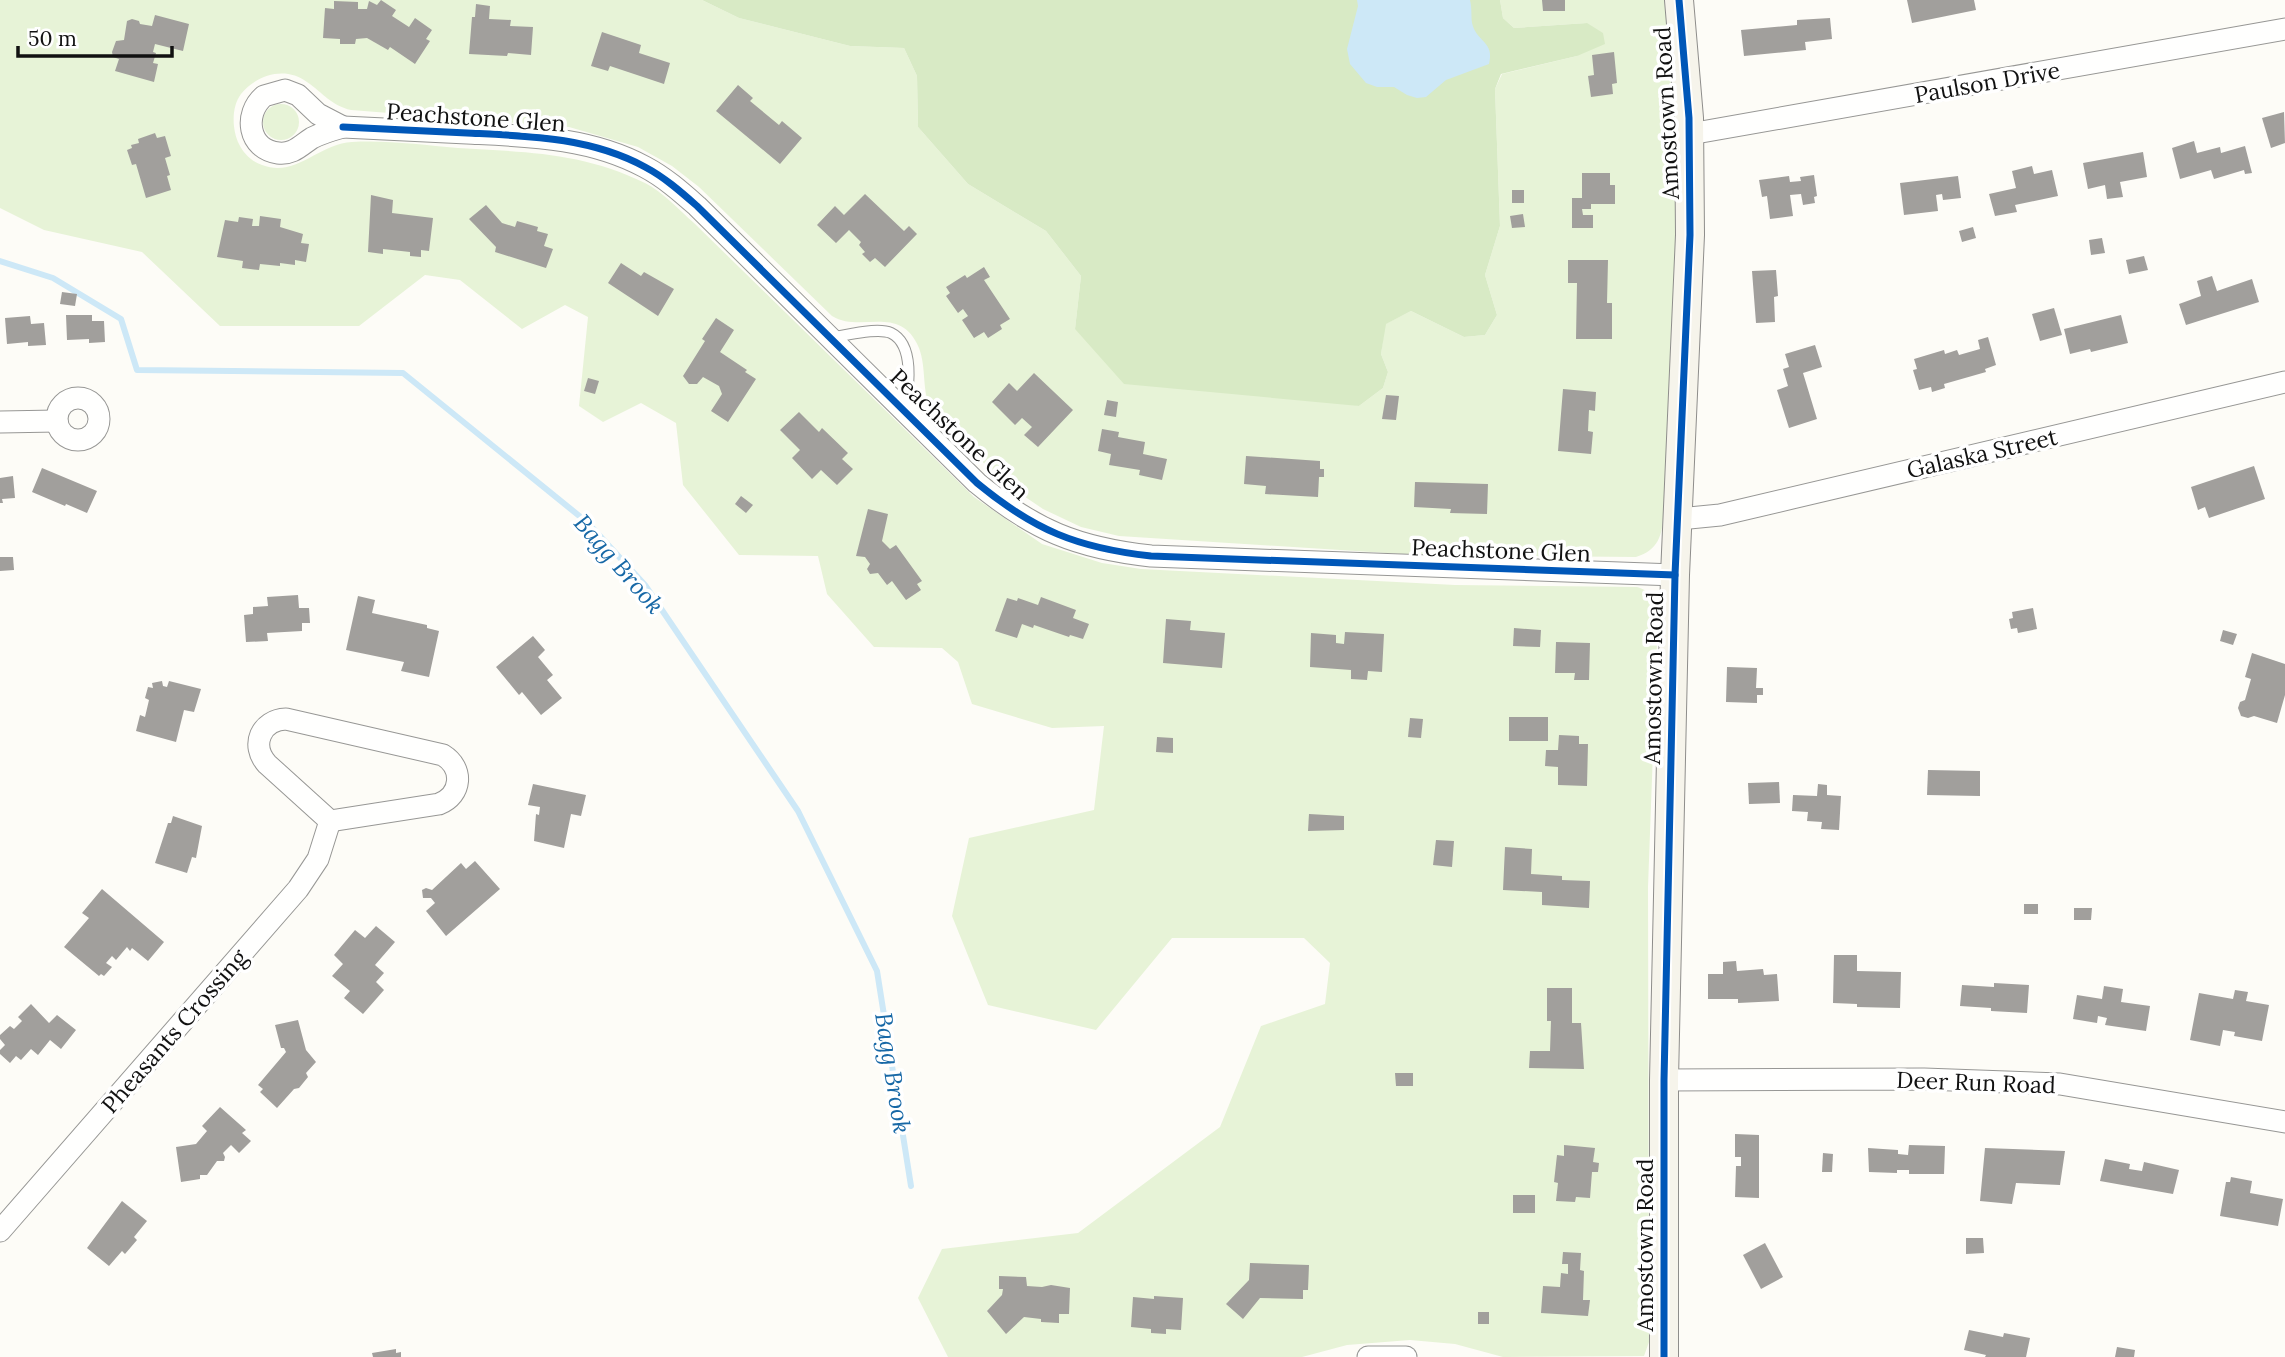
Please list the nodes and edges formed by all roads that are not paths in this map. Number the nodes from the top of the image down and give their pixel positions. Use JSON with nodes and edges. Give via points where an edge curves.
{"nodes":[{"id":1,"x":1679,"y":0,"type":"edge"},
{"id":2,"x":2285,"y":29,"type":"edge"},
{"id":3,"x":343,"y":127,"type":"dead end"},
{"id":4,"x":1690,"y":134,"type":"junction"},
{"id":5,"x":830,"y":338,"type":"junction"},
{"id":6,"x":2285,"y":382,"type":"edge"},
{"id":7,"x":905,"y":412,"type":"junction"},
{"id":8,"x":57,"y":421,"type":"dead end"},
{"id":9,"x":0,"y":422,"type":"edge"},
{"id":10,"x":1679,"y":519,"type":"junction"},
{"id":11,"x":1675,"y":575,"type":"junction"},
{"id":12,"x":330,"y":821,"type":"junction"},
{"id":13,"x":1664,"y":1080,"type":"junction"},
{"id":14,"x":2285,"y":1122,"type":"edge"},
{"id":15,"x":0,"y":1231,"type":"edge"},
{"id":16,"x":1368,"y":1357,"type":"edge"},
{"id":17,"x":1406,"y":1357,"type":"edge"},
{"id":18,"x":1664,"y":1357,"type":"edge"}],
"edges":[{"from":1,"to":4,"type":"street","name":"Amostown Road"},
{"from":2,"to":4,"type":"street","name":"Paulson Drive"},
{"from":3,"to":5,"type":"street","name":"Peachstone Glen","via":[[527,136],[563,140],[621,156],[662,177],[688,198]]},
{"from":4,"to":10,"type":"street","name":"Amostown Road"},
{"from":5,"to":7,"type":"street","name":"Peachstone Glen"},
{"from":5,"to":7,"type":"lane","via":[[891,333],[903,344],[908,361]]},
{"from":6,"to":10,"type":"street","name":"Galaska Street","via":[[1720,514]]},
{"from":7,"to":11,"type":"street","name":"Peachstone Glen","via":[[977,483],[1020,517],[1096,548],[1151,556]]},
{"from":8,"to":9,"type":"street"},
{"from":10,"to":11,"type":"street","name":"Amostown Road"},
{"from":11,"to":13,"type":"street","name":"Amostown Road"},
{"from":12,"to":12,"type":"street","via":[[443,802],[457,787],[457,771],[439,754],[286,719],[270,723],[258,741],[261,757]]},
{"from":12,"to":15,"type":"street","name":"Pheasants Crossing","via":[[317,859],[298,889]]},
{"from":13,"to":14,"type":"street","name":"Deer Run Road","via":[[1924,1079],[2060,1084]]},
{"from":13,"to":18,"type":"street","name":"Amostown Road"},
{"from":16,"to":17,"type":"street"}]}
